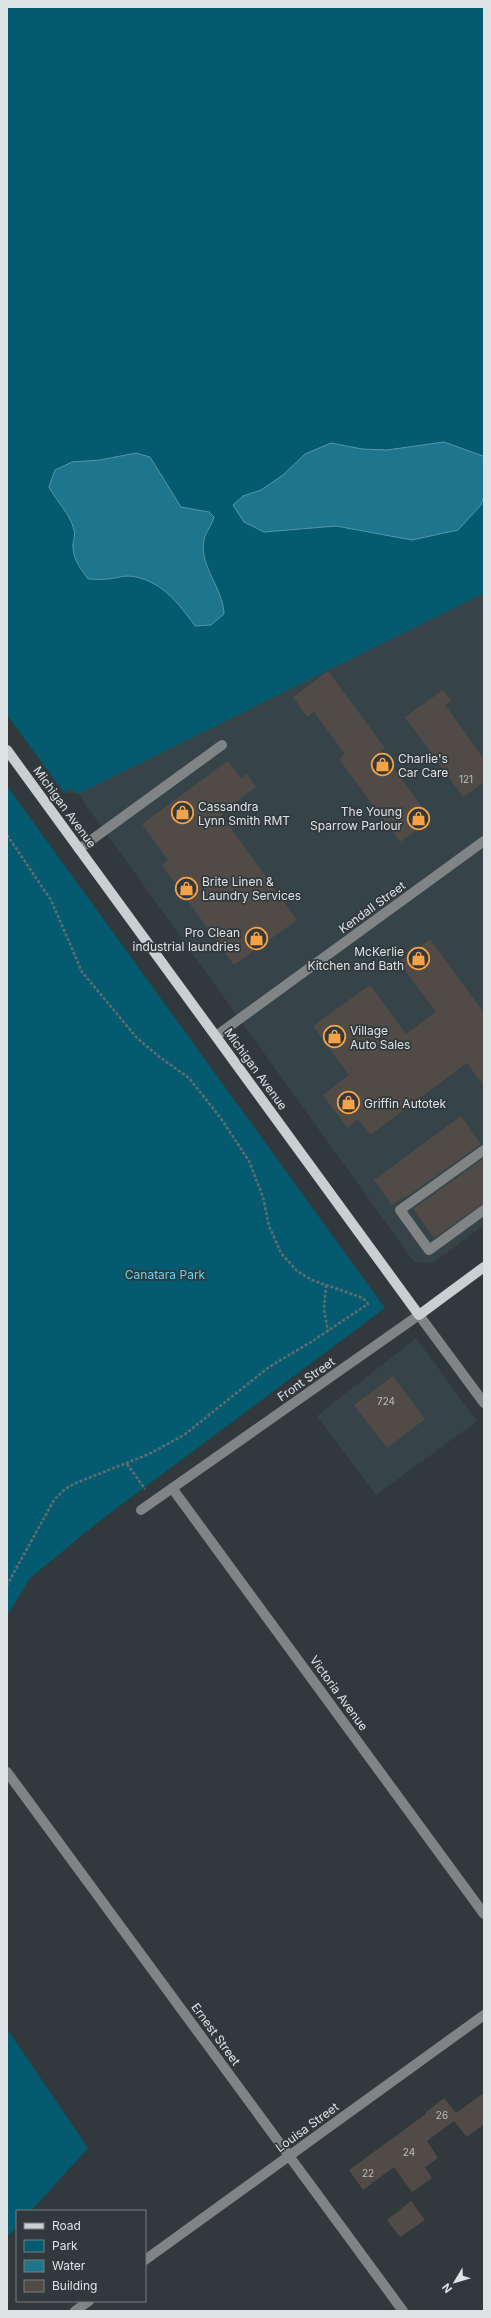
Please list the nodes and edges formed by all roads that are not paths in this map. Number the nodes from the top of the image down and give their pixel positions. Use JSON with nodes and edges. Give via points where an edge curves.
{"nodes":[{"id":1,"x":222,"y":745,"type":"dead end"},
{"id":2,"x":7,"y":750,"type":"edge"},
{"id":3,"x":484,"y":841,"type":"edge"},
{"id":4,"x":80,"y":849,"type":"junction"},
{"id":5,"x":216,"y":1036,"type":"junction"},
{"id":6,"x":484,"y":1150,"type":"edge"},
{"id":7,"x":484,"y":1210,"type":"edge"},
{"id":8,"x":484,"y":1267,"type":"edge"},
{"id":9,"x":420,"y":1315,"type":"junction"},
{"id":10,"x":484,"y":1403,"type":"edge"},
{"id":11,"x":172,"y":1488,"type":"junction"},
{"id":12,"x":141,"y":1510,"type":"dead end"},
{"id":13,"x":7,"y":1772,"type":"edge"},
{"id":14,"x":484,"y":1914,"type":"edge"},
{"id":15,"x":484,"y":2015,"type":"edge"},
{"id":16,"x":289,"y":2155,"type":"junction"},
{"id":17,"x":146,"y":2259,"type":"edge"},
{"id":18,"x":88,"y":2302,"type":"edge"},
{"id":19,"x":75,"y":2311,"type":"edge"},
{"id":20,"x":403,"y":2311,"type":"edge"}],
"edges":[{"from":1,"to":4,"type":"street"},
{"from":2,"to":4,"type":"main road","name":"Michigan Avenue"},
{"from":3,"to":5,"type":"street","name":"Kendall Street"},
{"from":4,"to":5,"type":"main road","name":"Michigan Avenue"},
{"from":5,"to":9,"type":"main road","name":"Michigan Avenue"},
{"from":6,"to":7,"type":"street","via":[[400,1210],[429,1250]]},
{"from":8,"to":9,"type":"main road","name":"Front Street"},
{"from":9,"to":10,"type":"street","name":"Michigan Avenue"},
{"from":9,"to":11,"type":"street","name":"Front Street"},
{"from":11,"to":12,"type":"street","name":"Front Street"},
{"from":11,"to":14,"type":"street","name":"Victoria Avenue"},
{"from":13,"to":16,"type":"street","name":"Ernest Street"},
{"from":15,"to":16,"type":"street","name":"Louisa Street"},
{"from":16,"to":17,"type":"street","name":"Louisa Street"},
{"from":16,"to":20,"type":"street","name":"Ernest Street"},
{"from":18,"to":19,"type":"street"}]}
